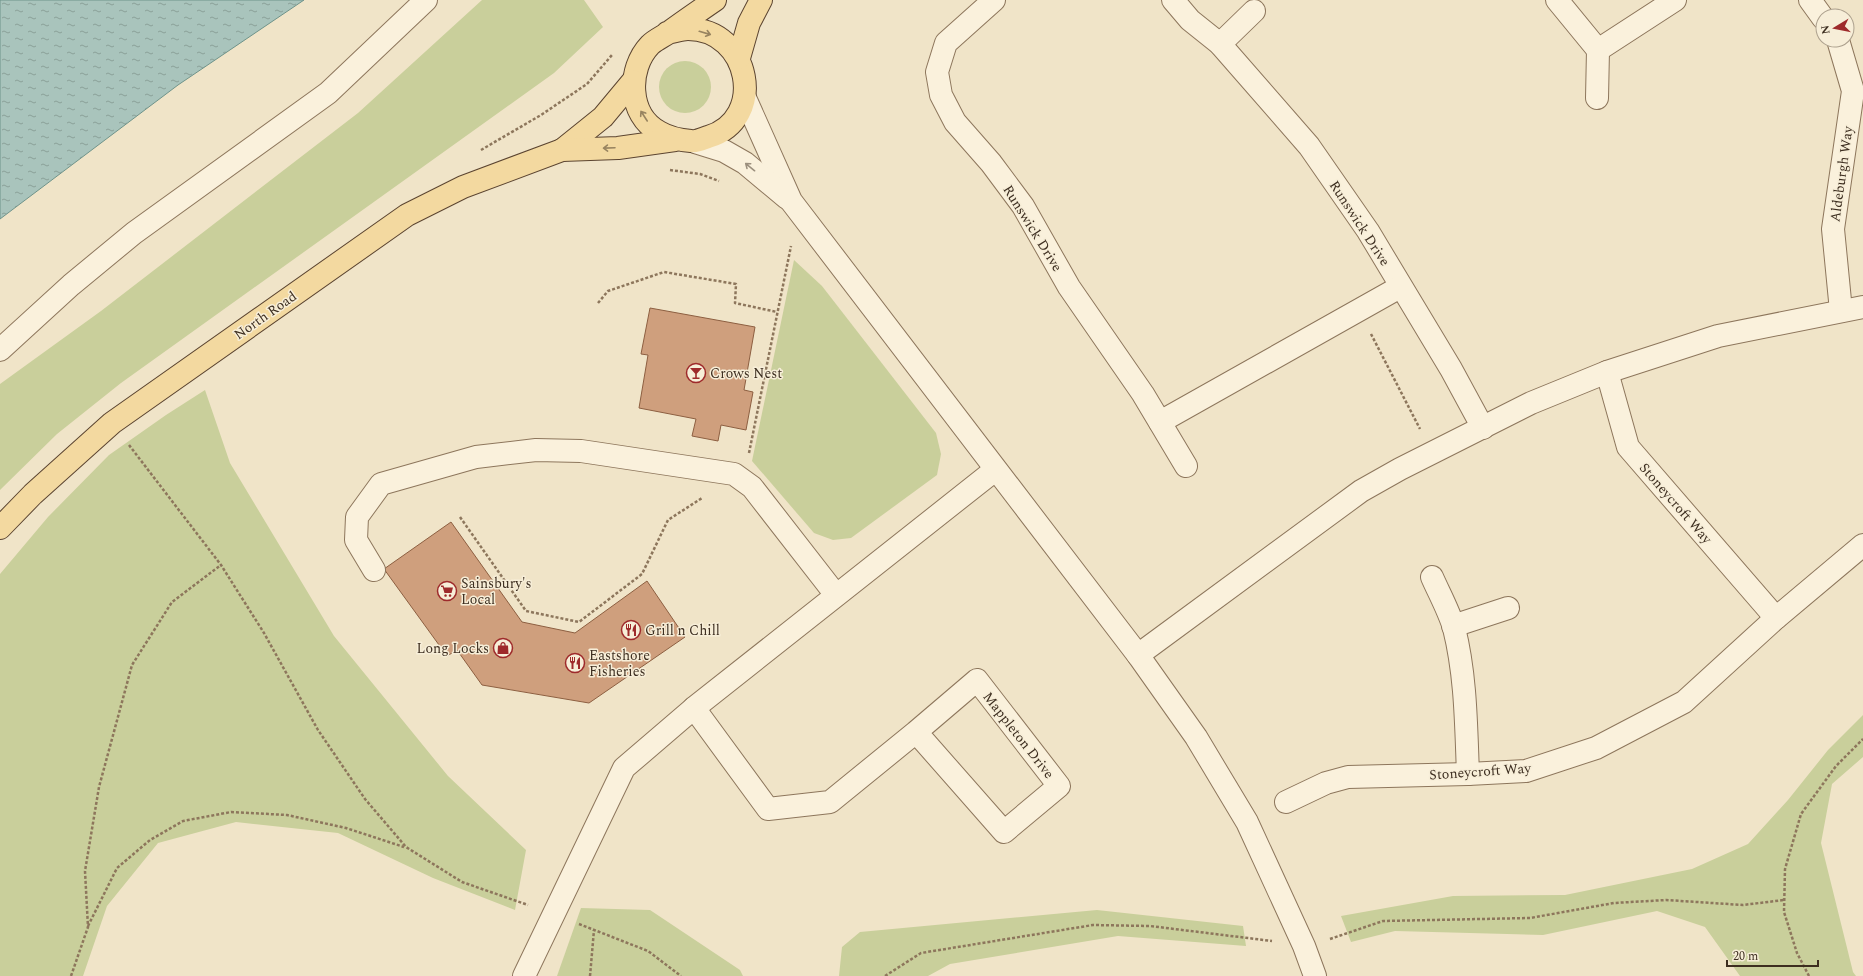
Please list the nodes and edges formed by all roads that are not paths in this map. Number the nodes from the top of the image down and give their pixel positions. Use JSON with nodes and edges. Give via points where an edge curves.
{"nodes":[{"id":1,"x":426,"y":0,"type":"edge"},
{"id":2,"x":715,"y":0,"type":"edge"},
{"id":3,"x":760,"y":0,"type":"edge"},
{"id":4,"x":994,"y":0,"type":"edge"},
{"id":5,"x":1173,"y":0,"type":"edge"},
{"id":6,"x":1557,"y":0,"type":"edge"},
{"id":7,"x":1675,"y":0,"type":"edge"},
{"id":8,"x":1254,"y":11,"type":"dead end"},
{"id":9,"x":667,"y":33,"type":"junction"},
{"id":10,"x":1220,"y":44,"type":"junction"},
{"id":11,"x":1840,"y":48,"type":"edge"},
{"id":12,"x":1598,"y":50,"type":"junction"},
{"id":13,"x":739,"y":58,"type":"junction"},
{"id":14,"x":634,"y":81,"type":"junction"},
{"id":15,"x":745,"y":98,"type":"junction"},
{"id":16,"x":1596,"y":98,"type":"dead end"},
{"id":17,"x":685,"y":141,"type":"junction"},
{"id":18,"x":562,"y":150,"type":"junction"},
{"id":19,"x":791,"y":201,"type":"junction"},
{"id":20,"x":1400,"y":287,"type":"junction"},
{"id":21,"x":1863,"y":307,"type":"edge"},
{"id":22,"x":1841,"y":311,"type":"junction"},
{"id":23,"x":0,"y":350,"type":"edge"},
{"id":24,"x":1607,"y":372,"type":"junction"},
{"id":25,"x":1160,"y":422,"type":"junction"},
{"id":26,"x":1483,"y":428,"type":"junction"},
{"id":27,"x":1186,"y":466,"type":"dead end"},
{"id":28,"x":995,"y":470,"type":"junction"},
{"id":29,"x":0,"y":528,"type":"edge"},
{"id":30,"x":1863,"y":545,"type":"edge"},
{"id":31,"x":374,"y":570,"type":"dead end"},
{"id":32,"x":1432,"y":577,"type":"dead end"},
{"id":33,"x":836,"y":595,"type":"junction"},
{"id":34,"x":1508,"y":608,"type":"dead end"},
{"id":35,"x":1776,"y":618,"type":"junction"},
{"id":36,"x":1453,"y":626,"type":"junction"},
{"id":37,"x":1138,"y":655,"type":"junction"},
{"id":38,"x":694,"y":708,"type":"junction"},
{"id":39,"x":916,"y":732,"type":"junction"},
{"id":40,"x":1468,"y":774,"type":"junction"},
{"id":41,"x":1286,"y":802,"type":"dead end"},
{"id":42,"x":524,"y":976,"type":"edge"},
{"id":43,"x":1315,"y":976,"type":"edge"}],
"edges":[{"from":1,"to":23,"type":"street","via":[[328,93],[134,233],[71,285]]},
{"from":2,"to":9,"type":"main road"},
{"from":3,"to":13,"type":"main road"},
{"from":4,"to":25,"type":"street","name":"Runswick Drive","via":[[946,43],[937,72],[941,95],[955,122],[991,163],[1023,206],[1070,287]]},
{"from":5,"to":10,"type":"street","name":"Runswick Drive","via":[[1190,20]]},
{"from":6,"to":12,"type":"street"},
{"from":7,"to":12,"type":"street"},
{"from":8,"to":10,"type":"street"},
{"from":9,"to":13,"type":"main road","one_way":true,"via":[[688,29],[708,32],[726,42]]},
{"from":9,"to":14,"type":"main road","via":[[650,45],[638,61]]},
{"from":10,"to":20,"type":"street","name":"Runswick Drive","via":[[1309,146],[1368,231]]},
{"from":11,"to":22,"type":"street","name":"Aldeburgh Way","via":[[1853,91],[1833,229]]},
{"from":12,"to":16,"type":"street"},
{"from":13,"to":15,"type":"main road","via":[[745,77]]},
{"from":17,"to":14,"type":"main road","one_way":true,"via":[[657,132],[644,118],[635,100]]},
{"from":14,"to":18,"type":"main road","via":[[603,118]]},
{"from":15,"to":17,"type":"main road","via":[[734,119],[717,135]]},
{"from":15,"to":19,"type":"street"},
{"from":17,"to":18,"type":"main road","one_way":true,"via":[[618,148]]},
{"from":19,"to":17,"type":"street","one_way":true,"via":[[745,164],[724,151]]},
{"from":18,"to":29,"type":"main road","name":"North Road","via":[[463,187],[407,215],[112,423],[33,494]]},
{"from":19,"to":28,"type":"street"},
{"from":20,"to":25,"type":"street"},
{"from":20,"to":26,"type":"street","name":"Runswick Drive"},
{"from":21,"to":22,"type":"street"},
{"from":22,"to":24,"type":"street","via":[[1718,336]]},
{"from":24,"to":26,"type":"street","via":[[1531,403]]},
{"from":24,"to":35,"type":"street","name":"Stoneycroft Way","via":[[1628,447]]},
{"from":25,"to":27,"type":"street","name":"Runswick Drive"},
{"from":26,"to":37,"type":"street","via":[[1361,491]]},
{"from":28,"to":33,"type":"street"},
{"from":28,"to":37,"type":"street"},
{"from":30,"to":35,"type":"street","name":"Stoneycroft Way"},
{"from":31,"to":33,"type":"street","via":[[356,540],[357,517],[381,484],[476,457],[536,450],[581,451],[734,474],[752,487]]},
{"from":32,"to":36,"type":"street"},
{"from":33,"to":38,"type":"street"},
{"from":34,"to":36,"type":"street"},
{"from":35,"to":40,"type":"street","name":"Stoneycroft Way","via":[[1684,702],[1596,748],[1526,771]]},
{"from":36,"to":40,"type":"street","via":[[1466,712]]},
{"from":37,"to":43,"type":"street","via":[[1196,736],[1247,822],[1304,946]]},
{"from":38,"to":39,"type":"street","name":"Mappleton Drive","via":[[768,809],[830,802]]},
{"from":38,"to":42,"type":"street","via":[[624,768]]},
{"from":39,"to":39,"type":"street","name":"Mappleton Drive","via":[[977,680],[1059,786],[1004,832]]},
{"from":40,"to":41,"type":"street","name":"Stoneycroft Way","via":[[1348,777],[1326,782]]}]}
